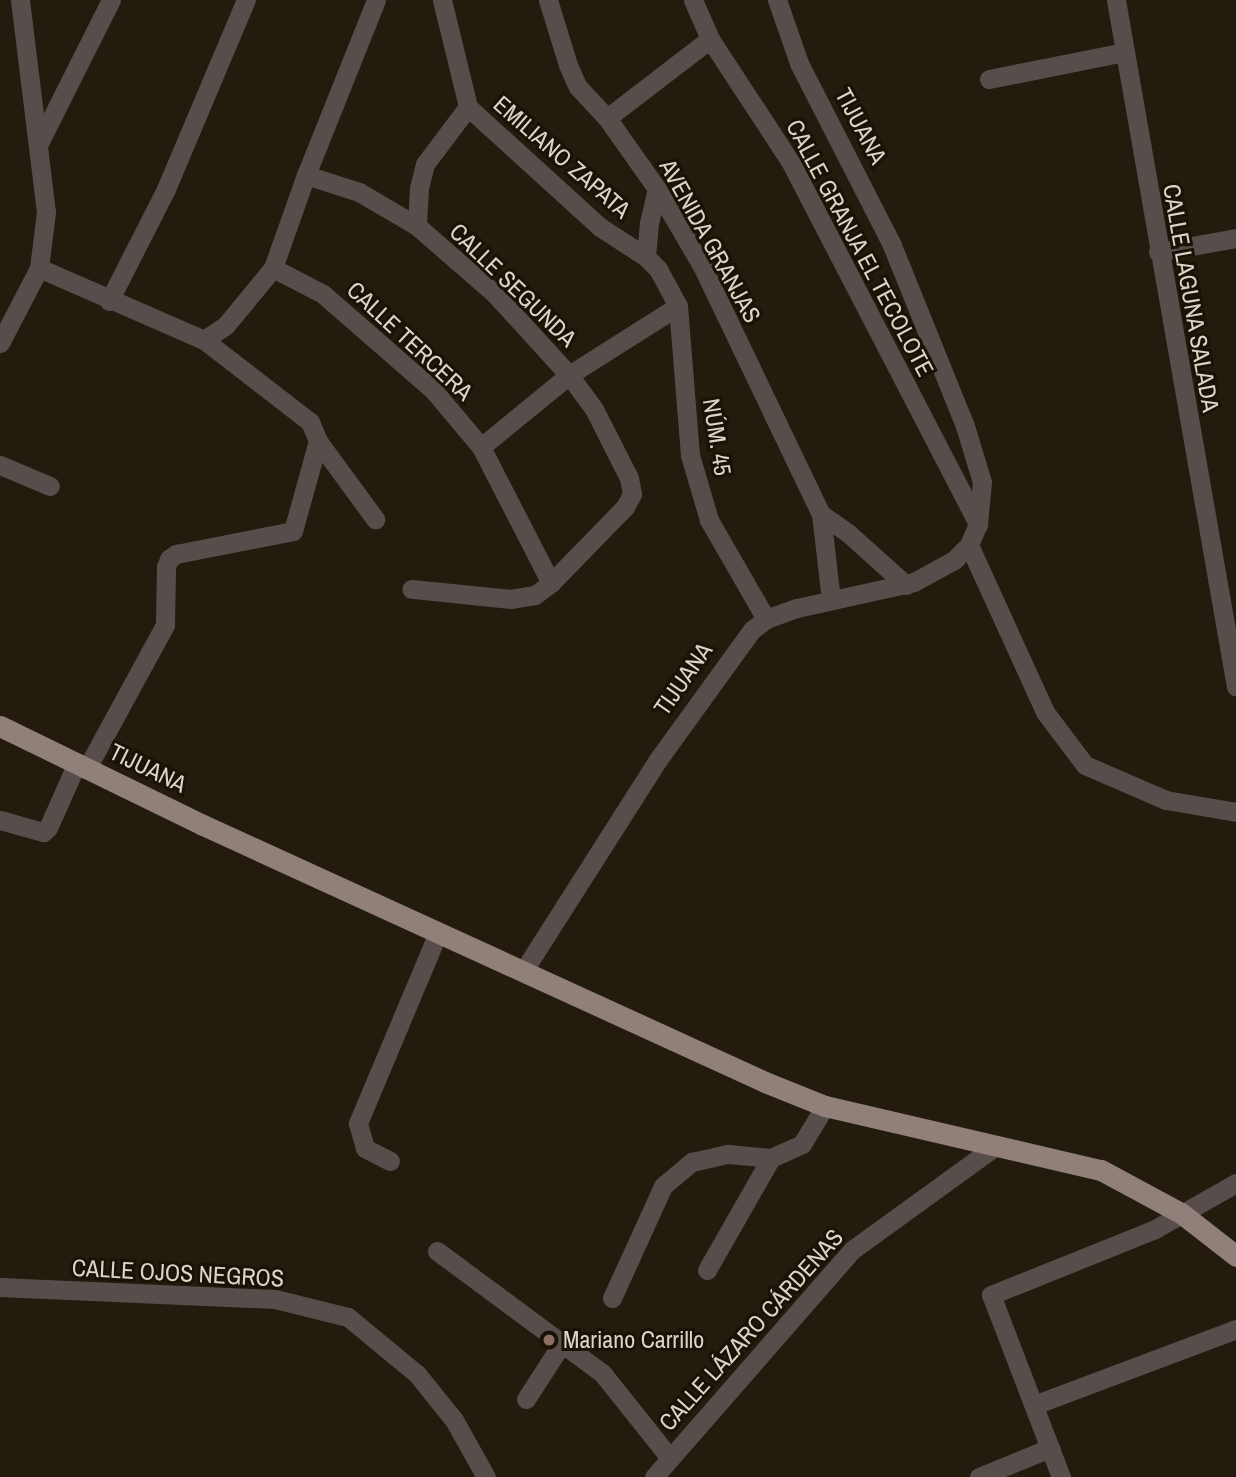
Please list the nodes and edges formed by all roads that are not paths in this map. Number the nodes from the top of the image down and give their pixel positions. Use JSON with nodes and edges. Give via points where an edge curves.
{"nodes":[{"id":1,"x":20,"y":0,"type":"edge"},
{"id":2,"x":111,"y":0,"type":"edge"},
{"id":3,"x":246,"y":0,"type":"edge"},
{"id":4,"x":376,"y":0,"type":"edge"},
{"id":5,"x":442,"y":0,"type":"edge"},
{"id":6,"x":548,"y":0,"type":"edge"},
{"id":7,"x":693,"y":0,"type":"edge"},
{"id":8,"x":777,"y":0,"type":"edge"},
{"id":9,"x":1115,"y":0,"type":"edge"},
{"id":10,"x":710,"y":39,"type":"junction"},
{"id":11,"x":1124,"y":52,"type":"junction"},
{"id":12,"x":989,"y":79,"type":"dead end"},
{"id":13,"x":468,"y":107,"type":"junction"},
{"id":14,"x":607,"y":118,"type":"junction"},
{"id":15,"x":39,"y":144,"type":"junction"},
{"id":16,"x":306,"y":174,"type":"junction"},
{"id":17,"x":657,"y":189,"type":"junction"},
{"id":18,"x":417,"y":226,"type":"junction"},
{"id":19,"x":1236,"y":238,"type":"edge"},
{"id":20,"x":1158,"y":252,"type":"junction"},
{"id":21,"x":646,"y":257,"type":"junction"},
{"id":22,"x":39,"y":268,"type":"junction"},
{"id":23,"x":273,"y":268,"type":"junction"},
{"id":24,"x":109,"y":301,"type":"junction"},
{"id":25,"x":677,"y":306,"type":"junction"},
{"id":26,"x":204,"y":340,"type":"junction"},
{"id":27,"x":0,"y":343,"type":"edge"},
{"id":28,"x":569,"y":375,"type":"junction"},
{"id":29,"x":318,"y":441,"type":"junction"},
{"id":30,"x":481,"y":447,"type":"junction"},
{"id":31,"x":0,"y":465,"type":"edge"},
{"id":32,"x":50,"y":486,"type":"dead end"},
{"id":33,"x":821,"y":514,"type":"junction"},
{"id":34,"x":375,"y":519,"type":"dead end"},
{"id":35,"x":978,"y":524,"type":"junction"},
{"id":36,"x":969,"y":545,"type":"junction"},
{"id":37,"x":551,"y":583,"type":"junction"},
{"id":38,"x":906,"y":585,"type":"junction"},
{"id":39,"x":412,"y":589,"type":"dead end"},
{"id":40,"x":831,"y":600,"type":"junction"},
{"id":41,"x":1230,"y":611,"type":"edge"},
{"id":42,"x":766,"y":618,"type":"junction"},
{"id":43,"x":1236,"y":687,"type":"edge"},
{"id":44,"x":0,"y":726,"type":"edge"},
{"id":45,"x":82,"y":765,"type":"junction"},
{"id":46,"x":1236,"y":811,"type":"edge"},
{"id":47,"x":0,"y":820,"type":"edge"},
{"id":48,"x":438,"y":933,"type":"junction"},
{"id":49,"x":524,"y":970,"type":"junction"},
{"id":50,"x":825,"y":1106,"type":"junction"},
{"id":51,"x":993,"y":1147,"type":"junction"},
{"id":52,"x":771,"y":1158,"type":"junction"},
{"id":53,"x":390,"y":1161,"type":"dead end"},
{"id":54,"x":1236,"y":1183,"type":"edge"},
{"id":55,"x":1181,"y":1213,"type":"junction"},
{"id":56,"x":436,"y":1251,"type":"dead end"},
{"id":57,"x":1236,"y":1256,"type":"edge"},
{"id":58,"x":707,"y":1270,"type":"dead end"},
{"id":59,"x":0,"y":1287,"type":"edge"},
{"id":60,"x":612,"y":1298,"type":"dead end"},
{"id":61,"x":1236,"y":1329,"type":"edge"},
{"id":62,"x":561,"y":1345,"type":"junction"},
{"id":63,"x":526,"y":1398,"type":"dead end"},
{"id":64,"x":1034,"y":1405,"type":"junction"},
{"id":65,"x":1050,"y":1448,"type":"junction"},
{"id":66,"x":669,"y":1457,"type":"junction"},
{"id":67,"x":486,"y":1477,"type":"edge"},
{"id":68,"x":654,"y":1477,"type":"edge"},
{"id":69,"x":979,"y":1477,"type":"edge"},
{"id":70,"x":1061,"y":1477,"type":"edge"}],
"edges":[{"from":1,"to":15,"type":"street"},
{"from":2,"to":15,"type":"street"},
{"from":3,"to":24,"type":"street","via":[[166,189]]},
{"from":4,"to":16,"type":"street"},
{"from":5,"to":13,"type":"street","name":"EMILIANO ZAPATA"},
{"from":6,"to":14,"type":"street","name":"AVENIDA GRANJAS","via":[[578,87]]},
{"from":7,"to":10,"type":"street","name":"CALLE GRANJA EL TECOLOTE"},
{"from":8,"to":35,"type":"street","name":"TIJUANA","via":[[799,63],[892,245],[965,426],[982,482]]},
{"from":9,"to":11,"type":"street","name":"CALLE LAGUNA SALADA"},
{"from":10,"to":14,"type":"street"},
{"from":10,"to":35,"type":"street","name":"CALLE GRANJA EL TECOLOTE","via":[[791,163]]},
{"from":11,"to":12,"type":"street"},
{"from":11,"to":20,"type":"street","name":"CALLE LAGUNA SALADA"},
{"from":13,"to":18,"type":"street","via":[[425,164]]},
{"from":13,"to":21,"type":"street","name":"EMILIANO ZAPATA","via":[[600,227]]},
{"from":14,"to":17,"type":"street","name":"AVENIDA GRANJAS"},
{"from":15,"to":22,"type":"street","via":[[46,212]]},
{"from":16,"to":18,"type":"street","name":"CALLE SEGUNDA","via":[[359,192]]},
{"from":16,"to":23,"type":"street"},
{"from":17,"to":21,"type":"street"},
{"from":17,"to":33,"type":"street","name":"AVENIDA GRANJAS","via":[[702,266]]},
{"from":18,"to":28,"type":"street","name":"CALLE SEGUNDA","via":[[495,294]]},
{"from":19,"to":20,"type":"street"},
{"from":20,"to":41,"type":"street","name":"CALLE LAGUNA SALADA"},
{"from":21,"to":25,"type":"street","name":"NÚM. 45","via":[[658,269]]},
{"from":22,"to":24,"type":"street"},
{"from":22,"to":27,"type":"street"},
{"from":23,"to":26,"type":"street","via":[[226,325]]},
{"from":23,"to":30,"type":"street","name":"CALLE TERCERA","via":[[323,293],[434,391]]},
{"from":24,"to":26,"type":"street"},
{"from":25,"to":28,"type":"street"},
{"from":25,"to":42,"type":"street","name":"NÚM. 45","via":[[690,455],[709,520]]},
{"from":26,"to":29,"type":"street","via":[[310,422]]},
{"from":28,"to":30,"type":"street"},
{"from":28,"to":37,"type":"street","name":"CALLE SEGUNDA","via":[[594,409],[632,494],[625,507]]},
{"from":29,"to":34,"type":"street"},
{"from":29,"to":45,"type":"street","via":[[293,531],[169,559],[165,625]]},
{"from":30,"to":37,"type":"street","name":"CALLE TERCERA"},
{"from":31,"to":32,"type":"street"},
{"from":33,"to":38,"type":"street","name":"AVENIDA GRANJAS"},
{"from":33,"to":40,"type":"street","name":"AVENIDA GRANJAS"},
{"from":35,"to":36,"type":"street","name":"TIJUANA"},
{"from":36,"to":38,"type":"street","name":"TIJUANA","via":[[940,569]]},
{"from":36,"to":46,"type":"street","via":[[1045,712],[1085,765],[1166,800]]},
{"from":37,"to":39,"type":"street","via":[[535,595],[511,599]]},
{"from":38,"to":40,"type":"street","name":"TIJUANA"},
{"from":40,"to":42,"type":"street","name":"TIJUANA"},
{"from":41,"to":43,"type":"street","name":"CALLE LAGUNA SALADA"},
{"from":42,"to":49,"type":"street","name":"TIJUANA","via":[[733,652],[657,761]]},
{"from":44,"to":45,"type":"main road","name":"TIJUANA"},
{"from":45,"to":47,"type":"street","via":[[48,828],[36,832]]},
{"from":45,"to":48,"type":"main road","name":"TIJUANA"},
{"from":48,"to":49,"type":"main road","name":"TIJUANA"},
{"from":48,"to":53,"type":"street","via":[[358,1123],[365,1148]]},
{"from":49,"to":50,"type":"main road"},
{"from":50,"to":51,"type":"main road"},
{"from":50,"to":52,"type":"street","via":[[802,1144]]},
{"from":51,"to":55,"type":"main road","via":[[1101,1170]]},
{"from":51,"to":66,"type":"street","name":"CALLE LÁZARO CÁRDENAS","via":[[852,1250]]},
{"from":52,"to":58,"type":"street"},
{"from":52,"to":60,"type":"street","via":[[728,1154],[692,1162],[663,1186]]},
{"from":54,"to":55,"type":"street"},
{"from":55,"to":57,"type":"main road"},
{"from":55,"to":64,"type":"street","via":[[1155,1229],[991,1295]]},
{"from":56,"to":62,"type":"street"},
{"from":59,"to":67,"type":"street","name":"CALLE OJOS NEGROS","via":[[275,1299],[348,1317],[418,1374],[454,1420]]},
{"from":61,"to":64,"type":"street"},
{"from":62,"to":63,"type":"street"},
{"from":62,"to":66,"type":"street","via":[[603,1374]]},
{"from":64,"to":65,"type":"street"},
{"from":65,"to":69,"type":"street"},
{"from":65,"to":70,"type":"street"},
{"from":66,"to":68,"type":"street","name":"CALLE LÁZARO CÁRDENAS"}]}
